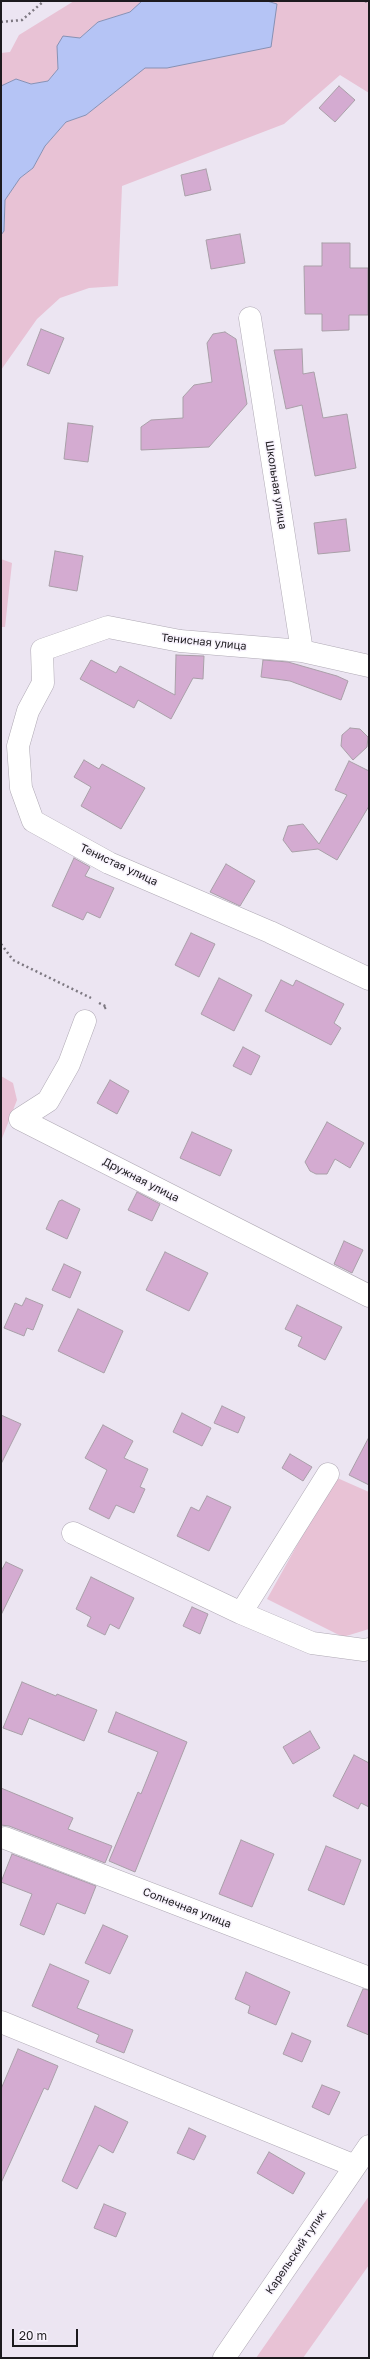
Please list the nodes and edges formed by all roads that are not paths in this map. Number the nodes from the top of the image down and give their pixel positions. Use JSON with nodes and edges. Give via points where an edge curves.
{"nodes":[{"id":1,"x":250,"y":318,"type":"dead end"},
{"id":2,"x":42,"y":650,"type":"joint"},
{"id":3,"x":302,"y":651,"type":"junction"},
{"id":4,"x":369,"y":666,"type":"edge"},
{"id":5,"x":369,"y":979,"type":"edge"},
{"id":6,"x":84,"y":1022,"type":"road end"},
{"id":7,"x":369,"y":1296,"type":"edge"},
{"id":8,"x":328,"y":1474,"type":"dead end"},
{"id":9,"x":73,"y":1533,"type":"dead end"},
{"id":10,"x":241,"y":1613,"type":"junction"},
{"id":11,"x":369,"y":1649,"type":"edge"},
{"id":12,"x":5,"y":1838,"type":"dead end"},
{"id":13,"x":369,"y":1978,"type":"edge"},
{"id":14,"x":1,"y":2022,"type":"edge"},
{"id":15,"x":369,"y":2146,"type":"edge"},
{"id":16,"x":355,"y":2166,"type":"junction"},
{"id":17,"x":224,"y":2358,"type":"edge"}],
"edges":[{"from":1,"to":3,"type":"street","name":"Школьная улица"},
{"from":2,"to":3,"type":"street","name":"Тенисная улица","via":[[108,627],[180,641]]},
{"from":2,"to":5,"type":"street","name":"Тенистая улица","via":[[43,683],[28,711],[18,746],[21,788],[33,821],[109,863],[270,932]]},
{"from":3,"to":4,"type":"street","name":"Тенисная улица"},
{"from":6,"to":7,"type":"street","name":"Дружная улица","via":[[69,1064],[48,1101],[20,1119]]},
{"from":8,"to":10,"type":"street"},
{"from":9,"to":10,"type":"street"},
{"from":10,"to":11,"type":"street","via":[[312,1643]]},
{"from":12,"to":13,"type":"street","name":"Солнечная улица"},
{"from":14,"to":16,"type":"street"},
{"from":15,"to":16,"type":"street","name":"Карельский тупик"},
{"from":16,"to":17,"type":"street","name":"Карельский тупик"}]}
